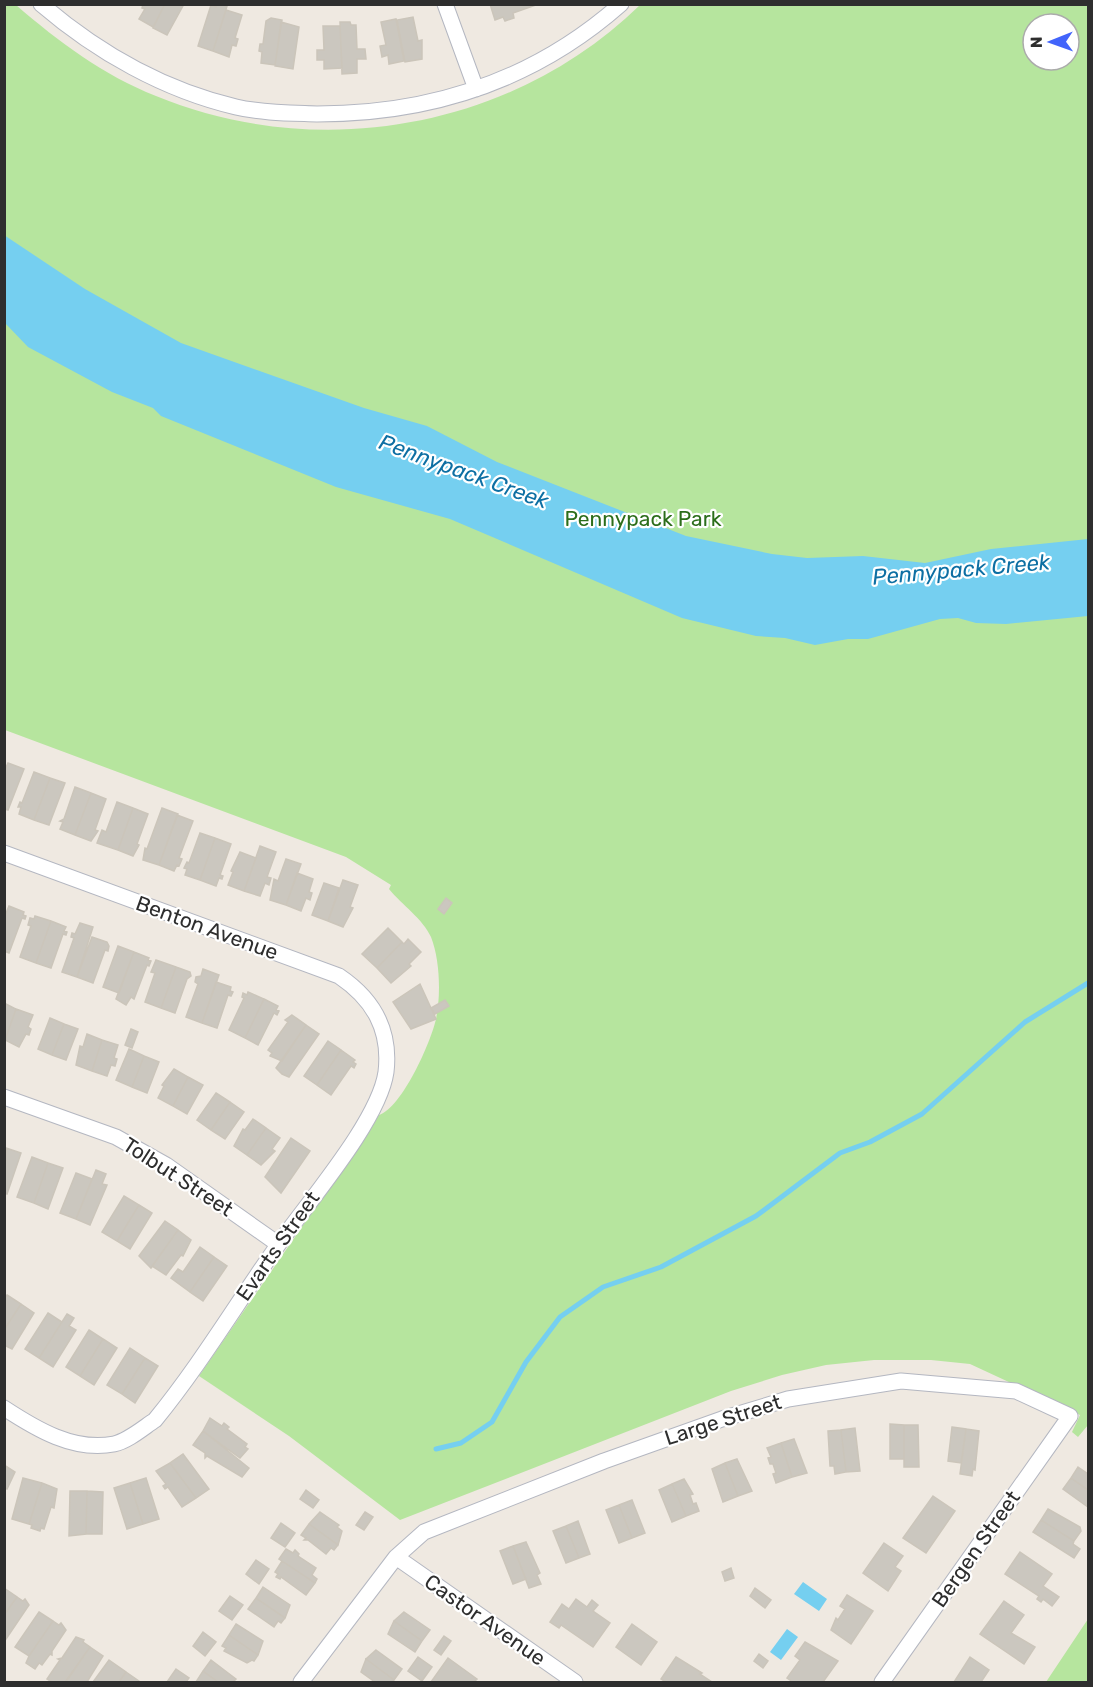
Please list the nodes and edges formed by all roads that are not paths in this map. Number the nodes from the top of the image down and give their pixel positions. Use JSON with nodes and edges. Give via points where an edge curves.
{"nodes":[{"id":1,"x":41,"y":4,"type":"edge"},
{"id":2,"x":445,"y":4,"type":"edge"},
{"id":3,"x":621,"y":4,"type":"edge"},
{"id":4,"x":476,"y":89,"type":"junction"},
{"id":5,"x":4,"y":853,"type":"edge"},
{"id":6,"x":384,"y":1034,"type":"joint"},
{"id":7,"x":4,"y":1097,"type":"edge"},
{"id":8,"x":278,"y":1244,"type":"junction"},
{"id":9,"x":4,"y":1408,"type":"edge"},
{"id":10,"x":1070,"y":1416,"type":"joint"},
{"id":11,"x":396,"y":1557,"type":"junction"},
{"id":12,"x":301,"y":1683,"type":"edge"},
{"id":13,"x":575,"y":1683,"type":"edge"},
{"id":14,"x":882,"y":1683,"type":"edge"}],
"edges":[{"from":1,"to":4,"type":"street","via":[[76,34],[129,66],[185,92],[237,108],[360,114],[423,106]]},
{"from":2,"to":4,"type":"street"},
{"from":3,"to":4,"type":"street","via":[[596,27],[562,49],[520,72]]},
{"from":5,"to":6,"type":"street","name":"Benton Avenue","via":[[339,976],[360,991],[378,1016]]},
{"from":6,"to":8,"type":"street","name":"Evarts Street","via":[[386,1073],[361,1130]]},
{"from":7,"to":8,"type":"street","name":"Tolbut Street","via":[[116,1137],[166,1165]]},
{"from":8,"to":9,"type":"street","name":"Evarts Street","via":[[172,1399],[155,1420],[130,1436],[114,1444],[84,1443],[43,1433]]},
{"from":10,"to":11,"type":"street","name":"Large Street","via":[[1016,1391],[901,1381],[788,1399],[615,1456],[424,1532]]},
{"from":10,"to":14,"type":"street","name":"Bergen Street"},
{"from":11,"to":12,"type":"street","name":"Large Street"},
{"from":11,"to":13,"type":"street","name":"Castor Avenue"}]}
